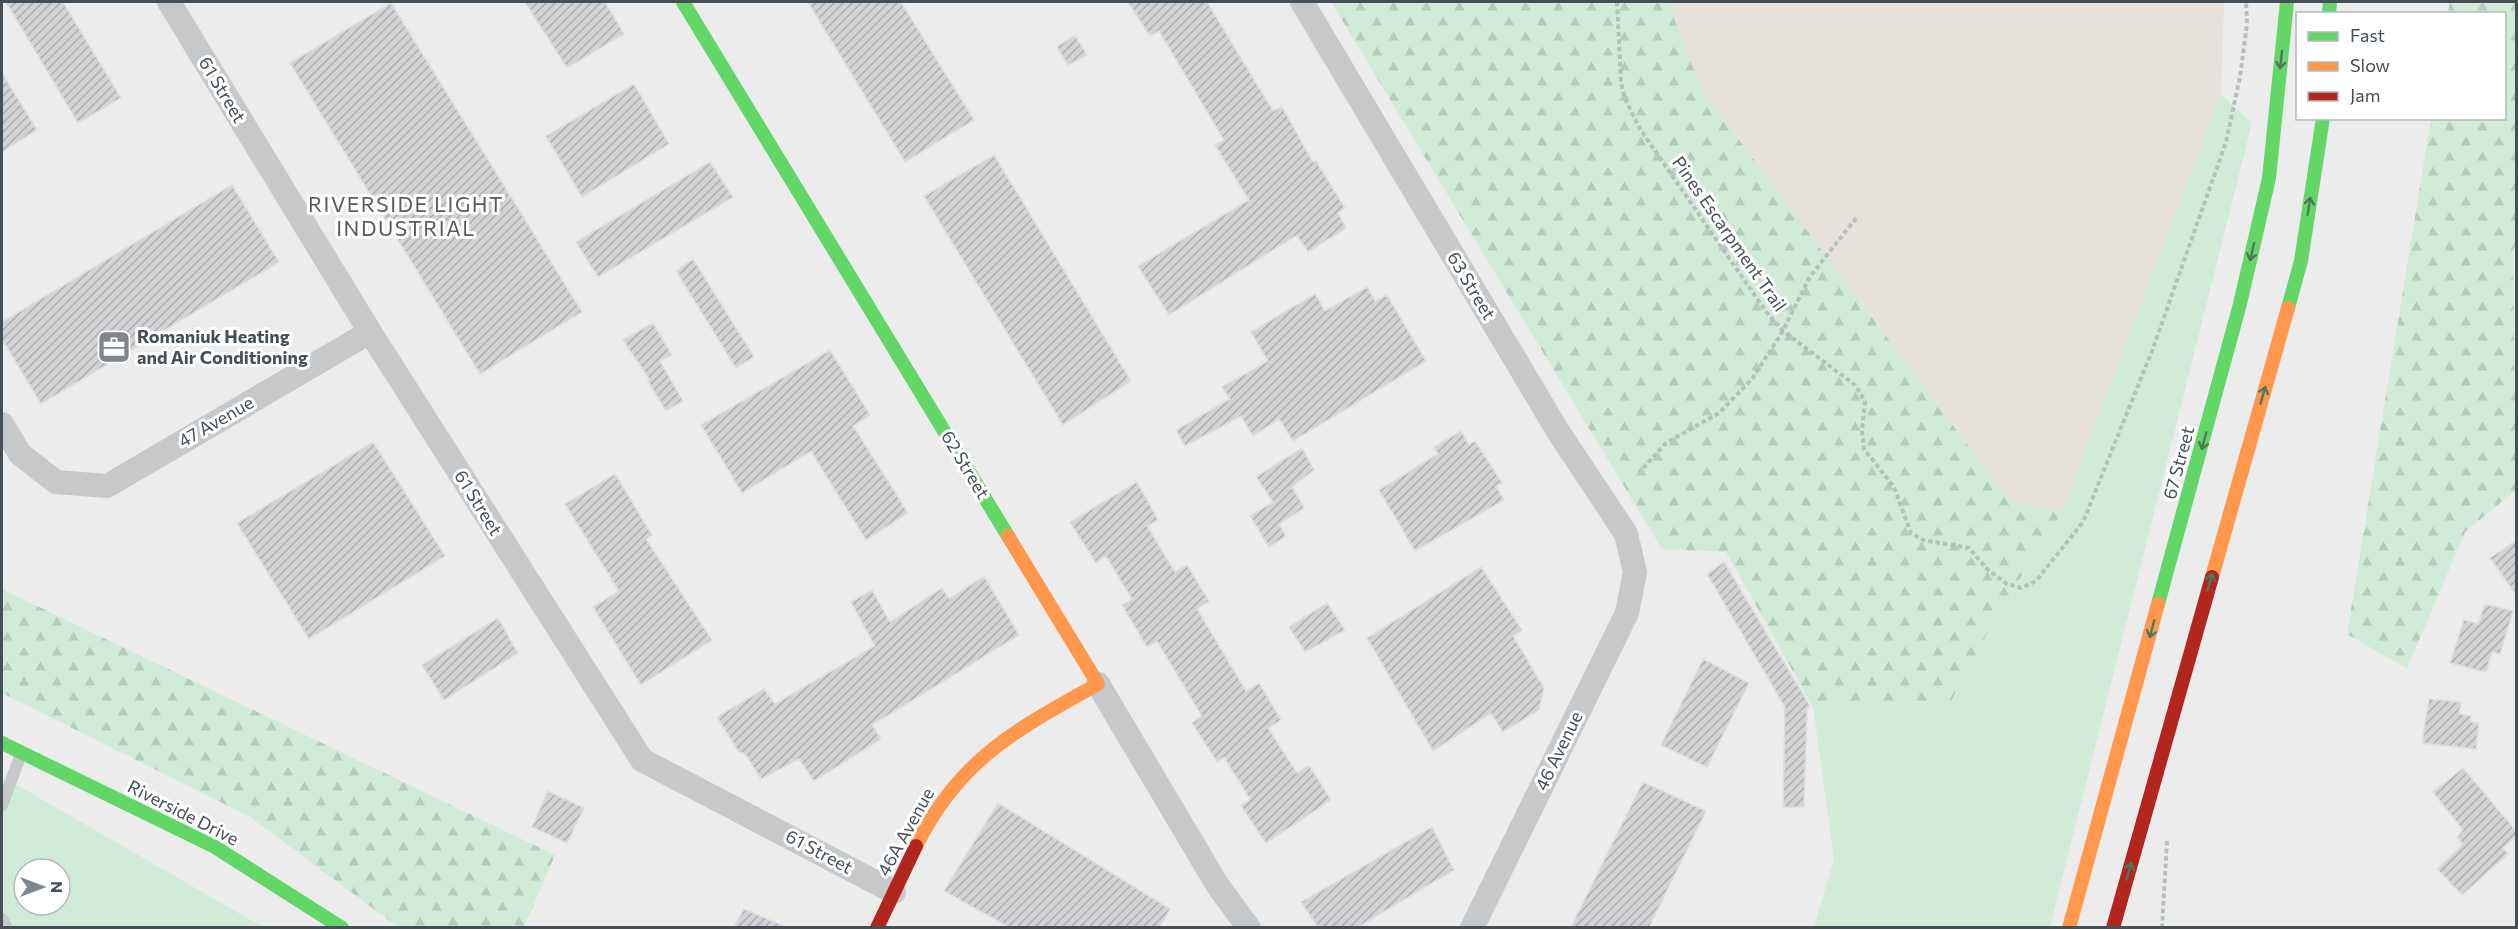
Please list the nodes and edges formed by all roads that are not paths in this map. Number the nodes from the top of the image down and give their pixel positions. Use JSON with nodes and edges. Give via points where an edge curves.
{"nodes":[{"id":1,"x":169,"y":2,"type":"edge"},
{"id":2,"x":683,"y":2,"type":"edge"},
{"id":3,"x":1302,"y":2,"type":"edge"},
{"id":4,"x":2287,"y":2,"type":"edge"},
{"id":5,"x":2323,"y":120,"type":"edge"},
{"id":6,"x":370,"y":332,"type":"junction"},
{"id":7,"x":2,"y":424,"type":"edge"},
{"id":8,"x":1635,"y":572,"type":"joint"},
{"id":9,"x":1098,"y":684,"type":"junction"},
{"id":10,"x":2,"y":743,"type":"edge"},
{"id":11,"x":21,"y":753,"type":"junction"},
{"id":12,"x":2,"y":805,"type":"edge"},
{"id":13,"x":894,"y":892,"type":"junction"},
{"id":14,"x":2,"y":919,"type":"edge"},
{"id":15,"x":7,"y":927,"type":"edge"},
{"id":16,"x":342,"y":927,"type":"edge"},
{"id":17,"x":877,"y":927,"type":"edge"},
{"id":18,"x":1249,"y":927,"type":"edge"},
{"id":19,"x":1472,"y":927,"type":"edge"},
{"id":20,"x":2069,"y":927,"type":"edge"},
{"id":21,"x":2113,"y":927,"type":"edge"}],
"edges":[{"from":1,"to":6,"type":"street","name":"61 Street"},
{"from":2,"to":9,"type":"main road","name":"62 Street"},
{"from":3,"to":8,"type":"street","name":"63 Street","via":[[1559,433],[1626,534]]},
{"from":4,"to":20,"type":"main road","name":"67 Street","one_way":true,"via":[[2269,178],[2240,304]]},
{"from":21,"to":5,"type":"main road","one_way":true,"via":[[2301,261]]},
{"from":6,"to":7,"type":"street","name":"47 Avenue","via":[[107,486],[56,482],[20,454]]},
{"from":6,"to":13,"type":"street","name":"61 Street","via":[[642,760]]},
{"from":8,"to":19,"type":"street","name":"46 Avenue","via":[[1627,613]]},
{"from":9,"to":13,"type":"main road","name":"46A Avenue","via":[[999,743],[973,764],[934,814]]},
{"from":9,"to":18,"type":"street","name":"62 Street","via":[[1218,886]]},
{"from":10,"to":11,"type":"main road","name":"Riverside Drive"},
{"from":11,"to":12,"type":"lane"},
{"from":11,"to":16,"type":"main road","name":"Riverside Drive","via":[[215,847]]},
{"from":13,"to":17,"type":"main road","name":"46A Avenue"},
{"from":14,"to":15,"type":"lane"}]}
